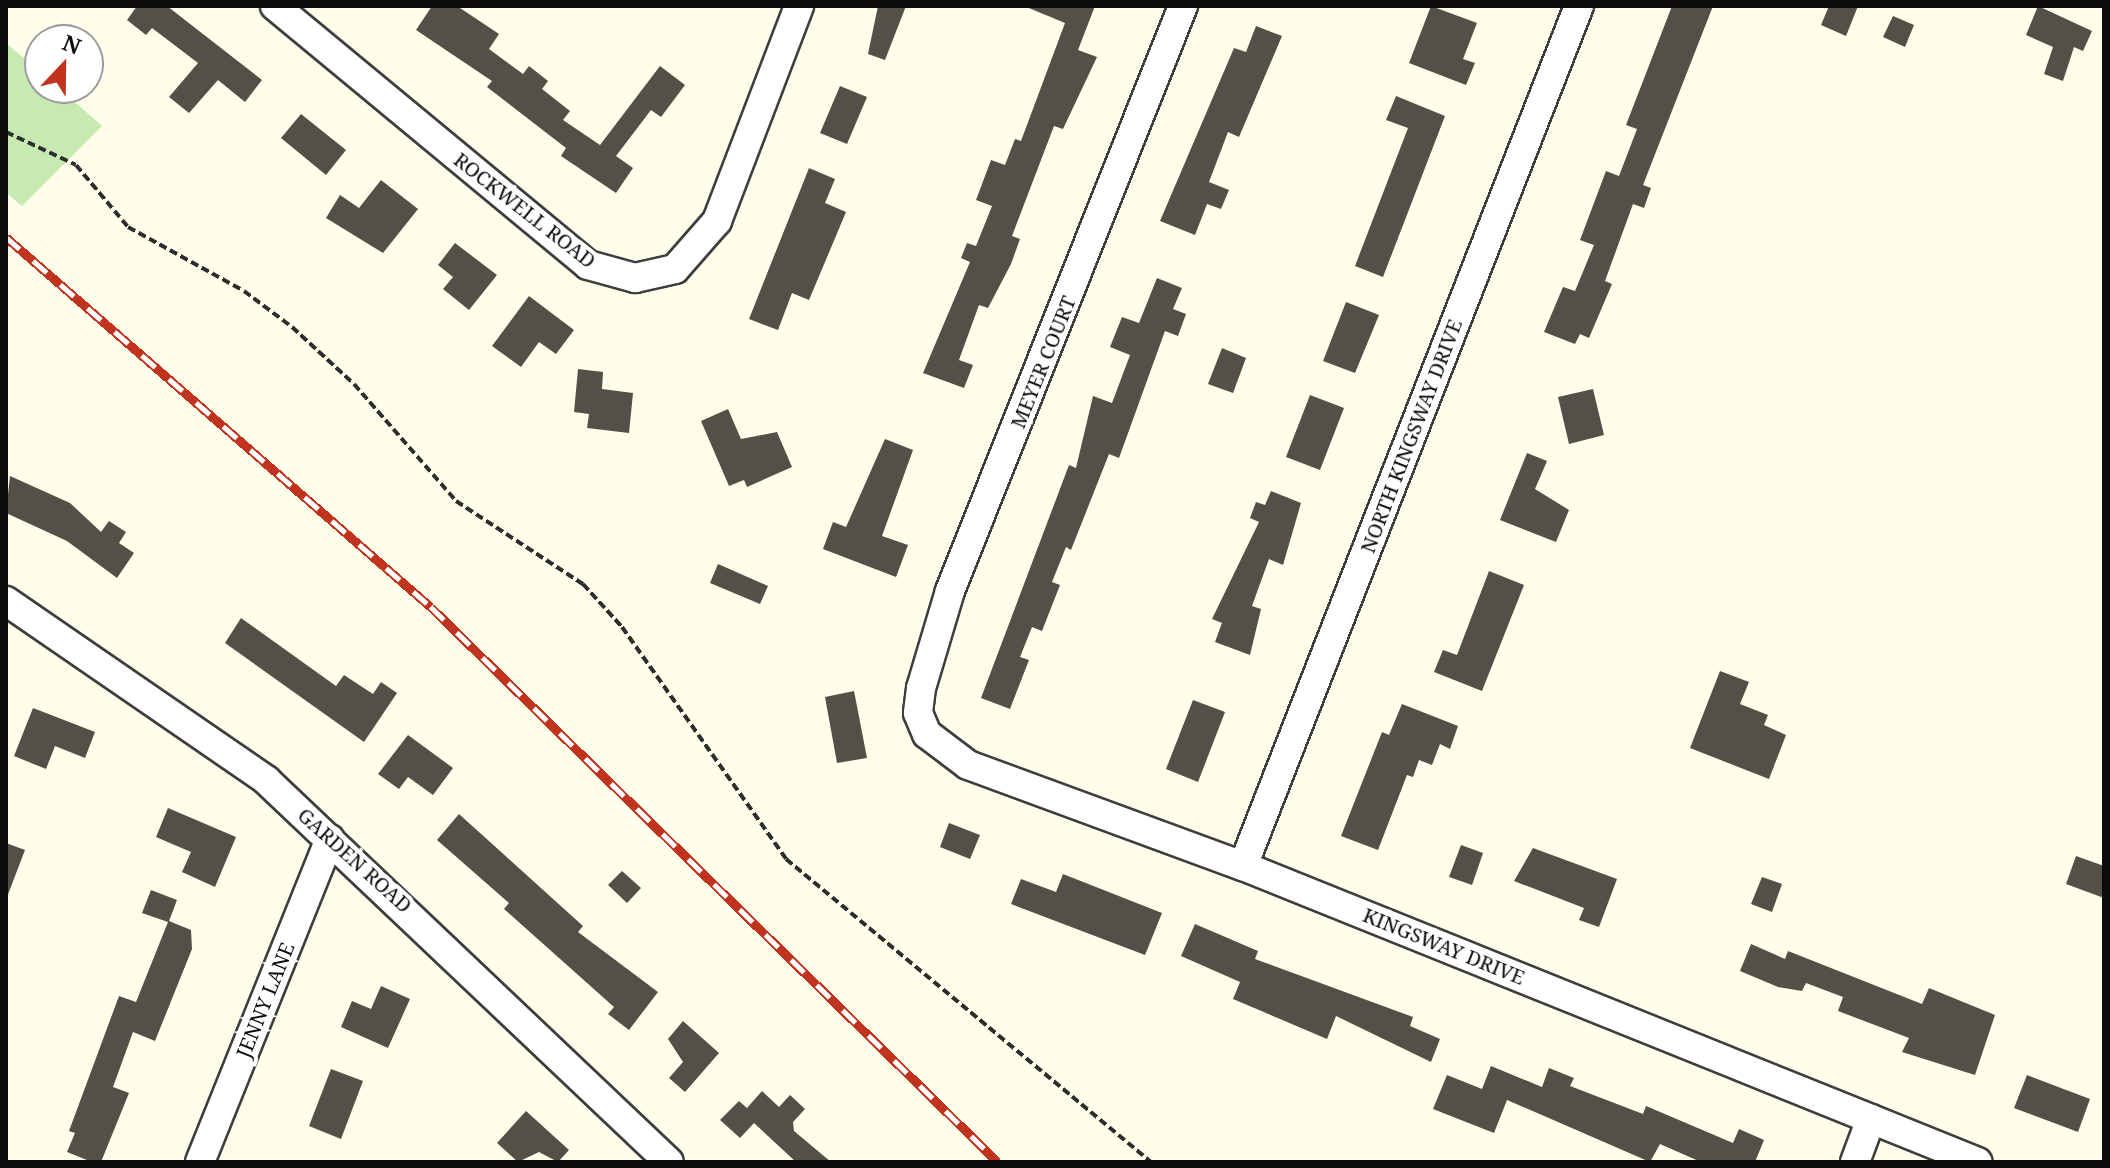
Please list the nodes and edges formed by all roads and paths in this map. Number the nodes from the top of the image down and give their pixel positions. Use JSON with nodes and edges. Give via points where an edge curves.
{"nodes":[{"id":1,"x":275,"y":6,"type":"edge"},
{"id":2,"x":799,"y":6,"type":"edge"},
{"id":3,"x":1183,"y":6,"type":"edge"},
{"id":4,"x":1579,"y":6,"type":"edge"},
{"id":5,"x":6,"y":132,"type":"edge"},
{"id":6,"x":6,"y":601,"type":"edge"},
{"id":7,"x":920,"y":721,"type":"joint"},
{"id":8,"x":330,"y":839,"type":"junction"},
{"id":9,"x":1243,"y":866,"type":"junction"},
{"id":10,"x":1871,"y":1119,"type":"junction"},
{"id":11,"x":654,"y":1156,"type":"edge"},
{"id":12,"x":200,"y":1162,"type":"edge"},
{"id":13,"x":1151,"y":1162,"type":"edge"},
{"id":14,"x":1855,"y":1162,"type":"edge"},
{"id":15,"x":1978,"y":1162,"type":"edge"}],
"edges":[{"from":1,"to":2,"type":"street","name":"ROCKWELL ROAD","via":[[588,265],[635,278],[675,269],[717,221]]},
{"from":3,"to":7,"type":"street","name":"MEYER COURT","via":[[950,591],[926,663]]},
{"from":4,"to":9,"type":"street","name":"NORTH KINGSWAY DRIVE"},
{"from":5,"to":13,"type":"path","via":[[76,165],[128,227],[244,291],[292,327],[354,384],[456,501],[583,584],[622,627],[786,859]]},
{"from":6,"to":8,"type":"street","name":"GARDEN ROAD","via":[[266,780]]},
{"from":7,"to":9,"type":"street","name":"KINGSWAY DRIVE","via":[[942,750],[968,765]]},
{"from":8,"to":11,"type":"street","name":"GARDEN ROAD"},
{"from":8,"to":12,"type":"street","name":"JENNY LANE"},
{"from":9,"to":10,"type":"street","name":"KINGSWAY DRIVE"},
{"from":10,"to":14,"type":"street"},
{"from":10,"to":15,"type":"street","name":"KINGSWAY DRIVE"}]}
